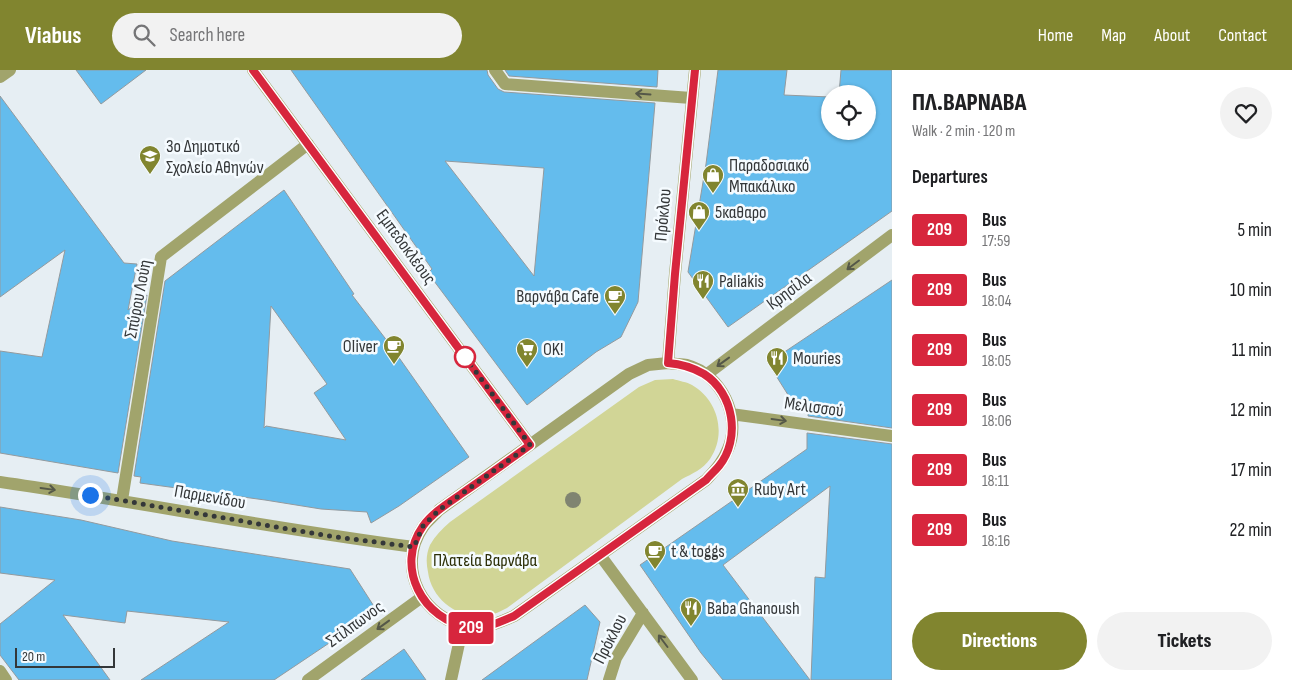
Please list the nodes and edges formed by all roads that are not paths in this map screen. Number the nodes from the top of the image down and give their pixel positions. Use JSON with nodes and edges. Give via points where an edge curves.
{"nodes":[{"id":1,"x":10,"y":70,"type":"edge"},
{"id":2,"x":253,"y":70,"type":"edge"},
{"id":3,"x":495,"y":70,"type":"edge"},
{"id":4,"x":695,"y":70,"type":"edge"},
{"id":5,"x":0,"y":77,"type":"edge"},
{"id":6,"x":692,"y":98,"type":"junction"},
{"id":7,"x":308,"y":144,"type":"junction"},
{"id":8,"x":892,"y":235,"type":"edge"},
{"id":9,"x":668,"y":363,"type":"junction"},
{"id":10,"x":706,"y":375,"type":"junction"},
{"id":11,"x":731,"y":414,"type":"junction"},
{"id":12,"x":892,"y":436,"type":"edge"},
{"id":13,"x":530,"y":445,"type":"junction"},
{"id":14,"x":0,"y":482,"type":"edge"},
{"id":15,"x":122,"y":500,"type":"junction"},
{"id":16,"x":414,"y":547,"type":"junction"},
{"id":17,"x":600,"y":555,"type":"junction"},
{"id":18,"x":422,"y":597,"type":"junction"},
{"id":19,"x":643,"y":613,"type":"junction"},
{"id":20,"x":463,"y":625,"type":"junction"},
{"id":21,"x":0,"y":672,"type":"edge"},
{"id":22,"x":6,"y":680,"type":"edge"},
{"id":23,"x":308,"y":680,"type":"edge"},
{"id":24,"x":451,"y":680,"type":"edge"},
{"id":25,"x":609,"y":680,"type":"edge"},
{"id":26,"x":692,"y":680,"type":"edge"}],
"edges":[{"from":1,"to":5,"type":"street"},
{"from":2,"to":7,"type":"street","name":"Εμπεδοκλέους"},
{"from":6,"to":3,"type":"street","one_way":true,"via":[[504,84]]},
{"from":4,"to":6,"type":"street","name":"Πρόκλου"},
{"from":6,"to":9,"type":"street","name":"Πρόκλου"},
{"from":7,"to":13,"type":"street","name":"Εμπεδοκλέους"},
{"from":7,"to":15,"type":"street","name":"Σπύρου Λούη","via":[[161,257]]},
{"from":8,"to":10,"type":"street","name":"Κρησίλα","one_way":true},
{"from":9,"to":10,"type":"street","via":[[688,366]]},
{"from":9,"to":13,"type":"street","via":[[648,366],[630,374]]},
{"from":10,"to":11,"type":"street","via":[[720,389]]},
{"from":11,"to":12,"type":"street","name":"Μελισσού","one_way":true},
{"from":11,"to":17,"type":"street","via":[[733,428],[729,448],[720,465],[706,480]]},
{"from":13,"to":16,"type":"street","via":[[439,510],[423,526]]},
{"from":14,"to":15,"type":"street","name":"Παρμενίδου","one_way":true},
{"from":15,"to":16,"type":"street","name":"Παρμενίδου","via":[[329,536]]},
{"from":16,"to":18,"type":"street","via":[[412,570]]},
{"from":17,"to":19,"type":"street"},
{"from":17,"to":20,"type":"street","via":[[514,616],[494,625],[472,628]]},
{"from":18,"to":20,"type":"street","via":[[431,610],[450,622]]},
{"from":18,"to":23,"type":"street","name":"Στίλπωνος","one_way":true},
{"from":19,"to":25,"type":"street","name":"Πρόκλου","via":[[616,658]]},
{"from":26,"to":19,"type":"street","one_way":true},
{"from":20,"to":24,"type":"street"},
{"from":21,"to":22,"type":"street"}]}
